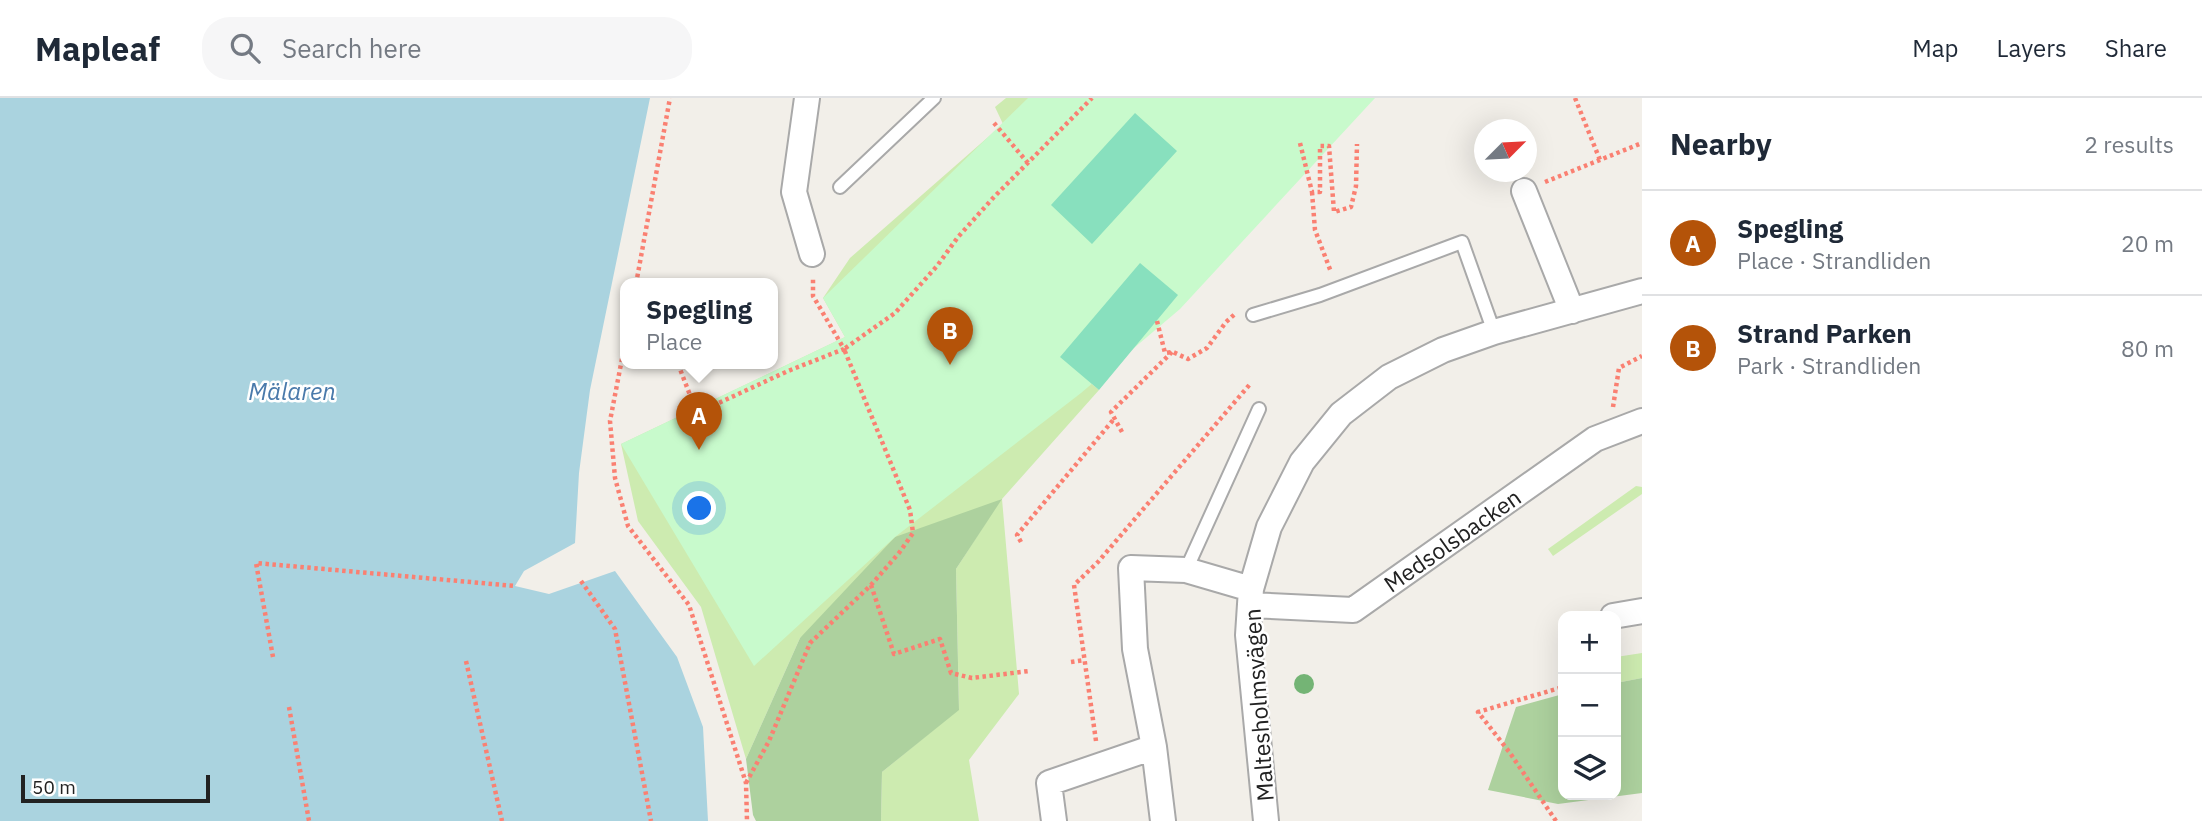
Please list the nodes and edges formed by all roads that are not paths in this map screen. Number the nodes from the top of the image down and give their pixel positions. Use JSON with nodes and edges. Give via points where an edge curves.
{"nodes":[{"id":1,"x":807,"y":98,"type":"edge"},
{"id":2,"x":934,"y":98,"type":"edge"},
{"id":3,"x":840,"y":187,"type":"dead end"},
{"id":4,"x":1524,"y":191,"type":"road end"},
{"id":5,"x":812,"y":254,"type":"road end"},
{"id":6,"x":1642,"y":291,"type":"edge"},
{"id":7,"x":1572,"y":311,"type":"junction"},
{"id":8,"x":1253,"y":315,"type":"road end"},
{"id":9,"x":1494,"y":332,"type":"junction"},
{"id":10,"x":1259,"y":409,"type":"dead end"},
{"id":11,"x":1642,"y":421,"type":"edge"},
{"id":12,"x":1186,"y":570,"type":"junction"},
{"id":13,"x":1250,"y":597,"type":"junction"},
{"id":14,"x":1642,"y":611,"type":"edge"},
{"id":15,"x":1621,"y":615,"type":"edge"},
{"id":16,"x":1154,"y":747,"type":"junction"},
{"id":17,"x":1054,"y":821,"type":"edge"},
{"id":18,"x":1163,"y":821,"type":"edge"},
{"id":19,"x":1266,"y":821,"type":"edge"}],
"edges":[{"from":1,"to":5,"type":"street","via":[[794,192]]},
{"from":2,"to":3,"type":"lane"},
{"from":4,"to":7,"type":"street"},
{"from":6,"to":7,"type":"street","name":"Maltesholmsvägen"},
{"from":7,"to":9,"type":"street","name":"Maltesholmsvägen"},
{"from":8,"to":9,"type":"lane","via":[[1462,242]]},
{"from":9,"to":13,"type":"street","name":"Maltesholmsvägen","via":[[1443,350],[1389,377],[1340,414],[1302,462],[1269,527]]},
{"from":10,"to":12,"type":"lane"},
{"from":11,"to":13,"type":"street","name":"Medsolsbacken","via":[[1595,439],[1353,610]]},
{"from":12,"to":13,"type":"street","name":"Maltesholmsvägen"},
{"from":12,"to":16,"type":"street","name":"Maltesholmsvägen","via":[[1130,568],[1135,649]]},
{"from":13,"to":19,"type":"street","name":"Maltesholmsvägen","via":[[1248,635]]},
{"from":14,"to":15,"type":"street"},
{"from":16,"to":17,"type":"street","via":[[1049,783]]},
{"from":16,"to":18,"type":"street","name":"Maltesholmsvägen"}]}
